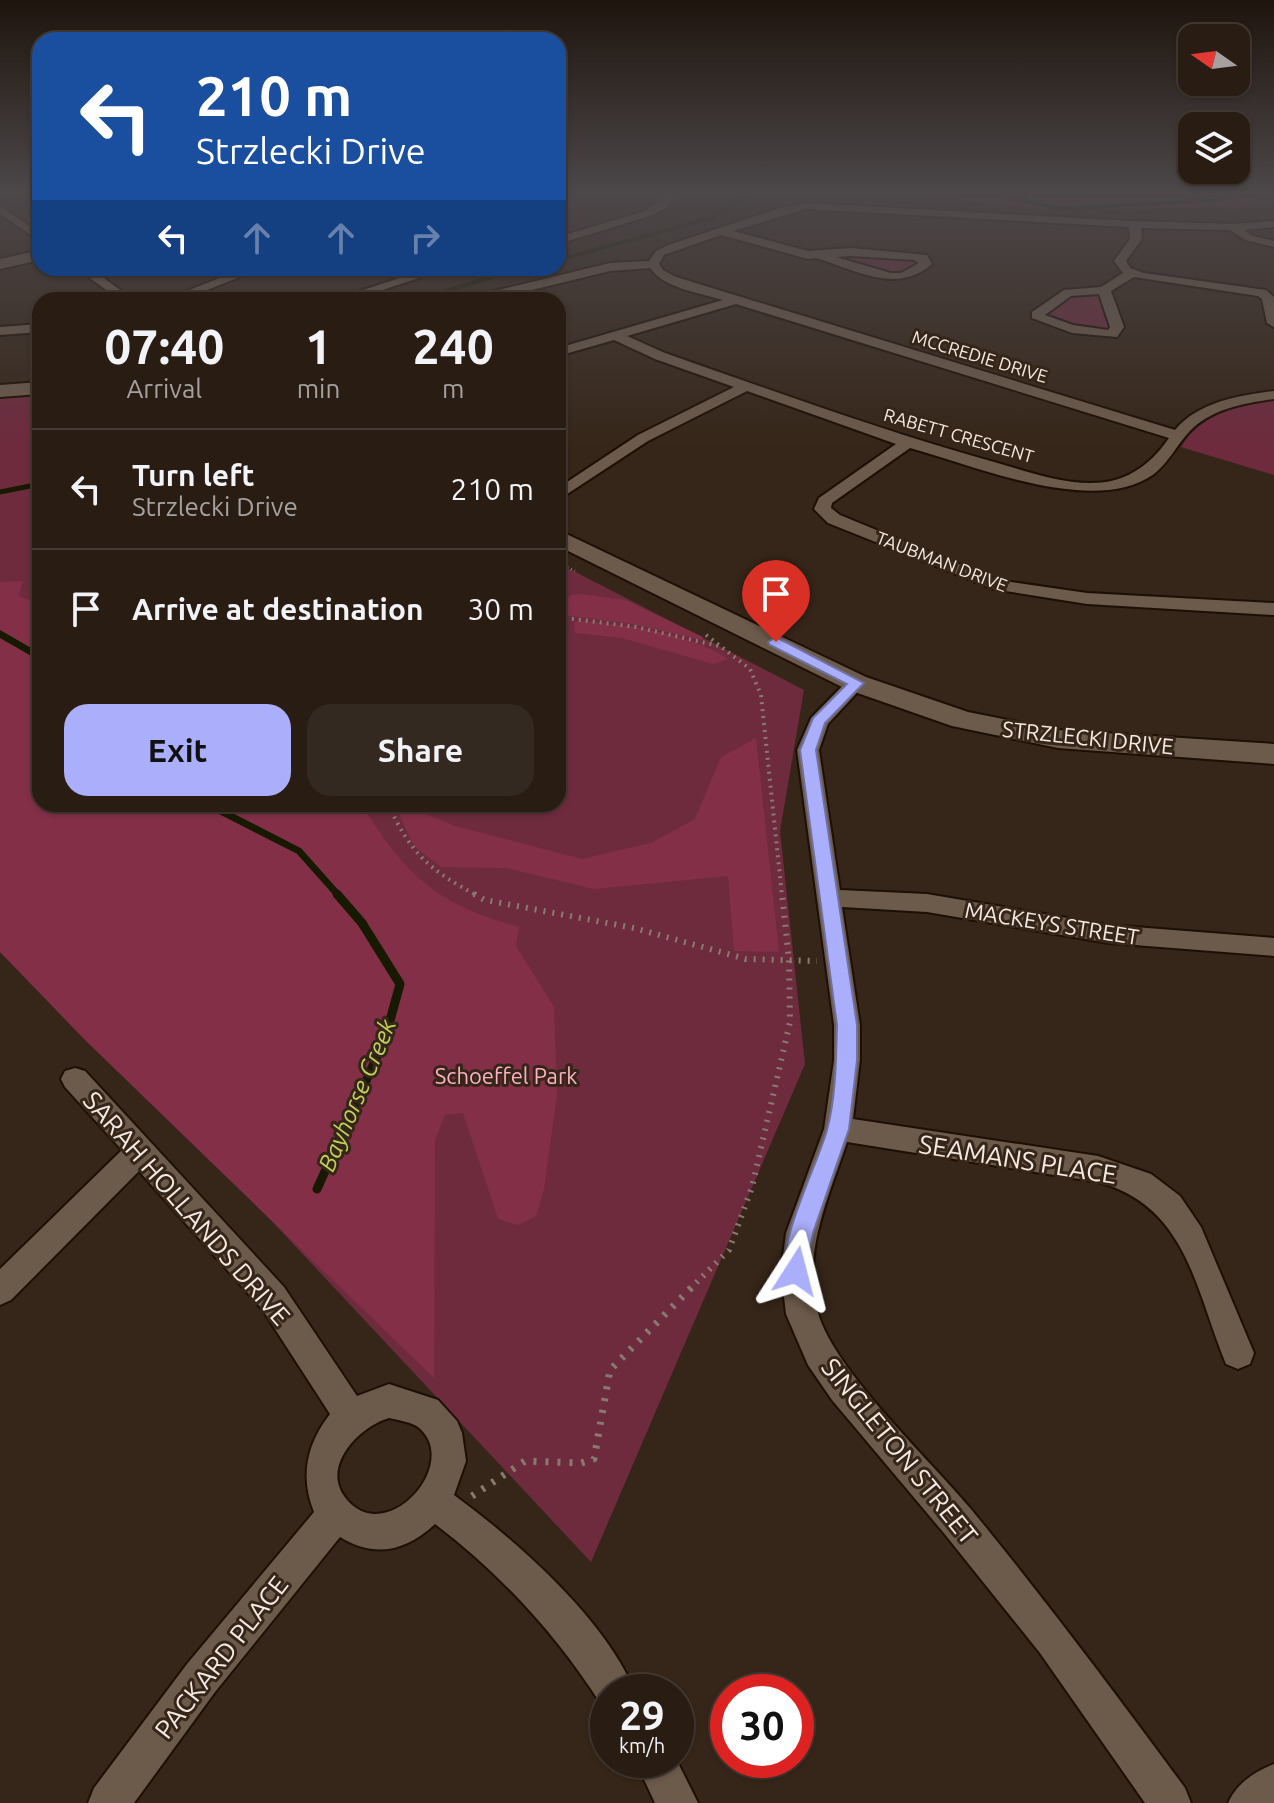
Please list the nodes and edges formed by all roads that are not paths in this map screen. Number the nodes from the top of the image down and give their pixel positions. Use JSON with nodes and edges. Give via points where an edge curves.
{"nodes":[{"id":1,"x":95,"y":277,"type":"edge"},
{"id":2,"x":231,"y":277,"type":"edge"},
{"id":3,"x":413,"y":277,"type":"edge"},
{"id":4,"x":568,"y":277,"type":"edge"},
{"id":5,"x":665,"y":277,"type":"edge"},
{"id":6,"x":1126,"y":277,"type":"edge"},
{"id":7,"x":1153,"y":277,"type":"edge"},
{"id":8,"x":1104,"y":290,"type":"junction"},
{"id":9,"x":116,"y":292,"type":"edge"},
{"id":10,"x":192,"y":292,"type":"edge"},
{"id":11,"x":365,"y":292,"type":"edge"},
{"id":12,"x":507,"y":292,"type":"edge"},
{"id":13,"x":735,"y":300,"type":"junction"},
{"id":14,"x":1274,"y":323,"type":"edge"},
{"id":15,"x":32,"y":329,"type":"edge"},
{"id":16,"x":0,"y":331,"type":"edge"},
{"id":17,"x":617,"y":336,"type":"junction"},
{"id":18,"x":566,"y":350,"type":"edge"},
{"id":19,"x":745,"y":387,"type":"junction"},
{"id":20,"x":32,"y":389,"type":"edge"},
{"id":21,"x":0,"y":391,"type":"edge"},
{"id":22,"x":1274,"y":395,"type":"edge"},
{"id":23,"x":1176,"y":435,"type":"junction"},
{"id":24,"x":908,"y":443,"type":"junction"},
{"id":25,"x":566,"y":490,"type":"edge"},
{"id":26,"x":566,"y":541,"type":"edge"},
{"id":27,"x":1274,"y":609,"type":"edge"},
{"id":28,"x":856,"y":683,"type":"junction"},
{"id":29,"x":1274,"y":754,"type":"edge"},
{"id":30,"x":829,"y":898,"type":"junction"},
{"id":31,"x":1274,"y":947,"type":"edge"},
{"id":32,"x":75,"y":1079,"type":"dead end"},
{"id":33,"x":838,"y":1129,"type":"junction"},
{"id":34,"x":140,"y":1151,"type":"junction"},
{"id":35,"x":0,"y":1290,"type":"edge"},
{"id":36,"x":1238,"y":1353,"type":"dead end"},
{"id":37,"x":351,"y":1417,"type":"junction"},
{"id":38,"x":441,"y":1507,"type":"junction"},
{"id":39,"x":336,"y":1514,"type":"junction"},
{"id":40,"x":605,"y":1674,"type":"edge"},
{"id":41,"x":664,"y":1778,"type":"edge"},
{"id":42,"x":1274,"y":1784,"type":"edge"},
{"id":43,"x":109,"y":1803,"type":"edge"},
{"id":44,"x":677,"y":1803,"type":"edge"},
{"id":45,"x":1170,"y":1803,"type":"edge"},
{"id":46,"x":1249,"y":1803,"type":"edge"}],
"edges":[{"from":1,"to":9,"type":"street"},
{"from":2,"to":10,"type":"street"},
{"from":3,"to":11,"type":"street"},
{"from":4,"to":12,"type":"street"},
{"from":5,"to":13,"type":"street","name":"MCCREDIE DRIVE"},
{"from":6,"to":8,"type":"street"},
{"from":7,"to":14,"type":"street","via":[[1262,293],[1268,297]]},
{"from":8,"to":8,"type":"street","via":[[1117,327],[1112,334],[1094,334],[1037,315],[1068,293]]},
{"from":13,"to":17,"type":"street"},
{"from":13,"to":23,"type":"street","name":"MCCREDIE DRIVE"},
{"from":15,"to":16,"type":"street"},
{"from":17,"to":18,"type":"street"},
{"from":17,"to":19,"type":"street","name":"RABETT CRESCENT"},
{"from":19,"to":24,"type":"street","name":"RABETT CRESCENT"},
{"from":19,"to":25,"type":"street","via":[[643,438]]},
{"from":20,"to":21,"type":"street"},
{"from":22,"to":23,"type":"street","name":"RABETT CRESCENT","via":[[1218,408]]},
{"from":23,"to":24,"type":"street","name":"RABETT CRESCENT","via":[[1169,450],[1144,472],[1103,489],[1065,486]]},
{"from":24,"to":27,"type":"street","name":"TAUBMAN DRIVE","via":[[825,501],[822,509],[834,519],[993,584],[1093,599]]},
{"from":26,"to":28,"type":"street","name":"STRZLECKI DRIVE"},
{"from":28,"to":29,"type":"street","name":"STRZLECKI DRIVE","via":[[962,720],[1023,734]]},
{"from":28,"to":30,"type":"street","name":"SINGLETON STREET","via":[[818,722],[808,750]]},
{"from":30,"to":31,"type":"street","name":"MACKEYS STREET","via":[[927,903],[1109,934]]},
{"from":30,"to":33,"type":"street","name":"SINGLETON STREET","via":[[847,1025]]},
{"from":32,"to":34,"type":"street","name":"SARAH HOLLANDS DRIVE"},
{"from":33,"to":36,"type":"street","name":"SEAMANS PLACE","via":[[1098,1169],[1148,1185],[1183,1219]]},
{"from":33,"to":45,"type":"street","name":"SINGLETON STREET","via":[[801,1233],[796,1271],[802,1314],[820,1354],[1053,1640]]},
{"from":34,"to":35,"type":"street"},
{"from":34,"to":37,"type":"street","name":"SARAH HOLLANDS DRIVE","via":[[273,1298]]},
{"from":37,"to":38,"type":"street","via":[[389,1401],[426,1410],[447,1441]]},
{"from":37,"to":39,"type":"street","via":[[338,1430],[323,1464],[322,1483]]},
{"from":38,"to":39,"type":"street","via":[[385,1532],[349,1525]]},
{"from":38,"to":40,"type":"street","via":[[480,1535],[543,1596]]},
{"from":39,"to":43,"type":"street","name":"PACKARD PLACE","via":[[237,1633]]},
{"from":41,"to":44,"type":"street"},
{"from":42,"to":46,"type":"street"}]}
